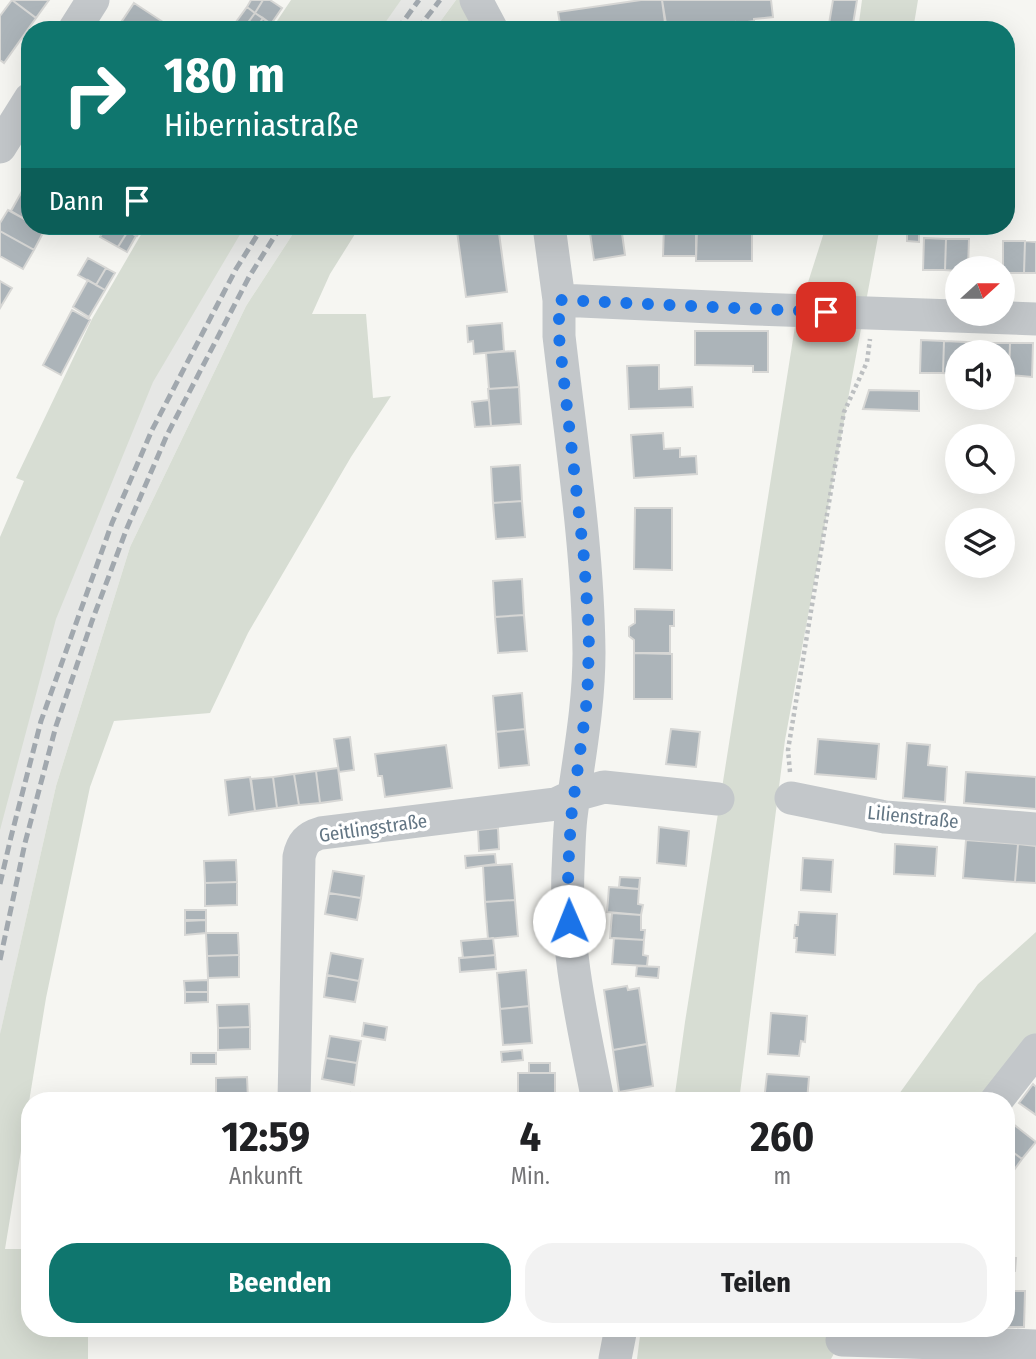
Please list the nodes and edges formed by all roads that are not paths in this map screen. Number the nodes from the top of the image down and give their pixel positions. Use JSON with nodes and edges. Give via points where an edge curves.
{"nodes":[{"id":1,"x":93,"y":0,"type":"edge"},
{"id":2,"x":476,"y":0,"type":"edge"},
{"id":3,"x":80,"y":21,"type":"edge"},
{"id":4,"x":487,"y":21,"type":"edge"},
{"id":5,"x":21,"y":113,"type":"edge"},
{"id":6,"x":0,"y":147,"type":"edge"},
{"id":7,"x":550,"y":235,"type":"edge"},
{"id":8,"x":559,"y":300,"type":"junction"},
{"id":9,"x":1036,"y":319,"type":"edge"},
{"id":10,"x":575,"y":795,"type":"junction"},
{"id":11,"x":791,"y":798,"type":"road end"},
{"id":12,"x":718,"y":799,"type":"dead end"},
{"id":13,"x":1036,"y":829,"type":"edge"},
{"id":14,"x":1036,"y":1050,"type":"edge"},
{"id":15,"x":294,"y":1092,"type":"edge"},
{"id":16,"x":596,"y":1092,"type":"edge"},
{"id":17,"x":1003,"y":1092,"type":"edge"},
{"id":18,"x":619,"y":1337,"type":"edge"},
{"id":19,"x":841,"y":1342,"type":"edge"},
{"id":20,"x":1036,"y":1346,"type":"edge"},
{"id":21,"x":615,"y":1359,"type":"edge"}],
"edges":[{"from":1,"to":3,"type":"street"},
{"from":2,"to":4,"type":"street"},
{"from":5,"to":6,"type":"street"},
{"from":7,"to":8,"type":"street"},
{"from":8,"to":9,"type":"street"},
{"from":8,"to":10,"type":"street","via":[[589,633]]},
{"from":10,"to":12,"type":"street","via":[[604,787]]},
{"from":10,"to":15,"type":"street","name":"Geitlingstraße","via":[[556,804],[314,835],[306,840],[299,857]]},
{"from":10,"to":16,"type":"street","via":[[568,872],[569,937]]},
{"from":11,"to":13,"type":"street","name":"Lilienstraße","via":[[885,817]]},
{"from":14,"to":17,"type":"street"},
{"from":18,"to":21,"type":"street"},
{"from":19,"to":20,"type":"street"}]}
